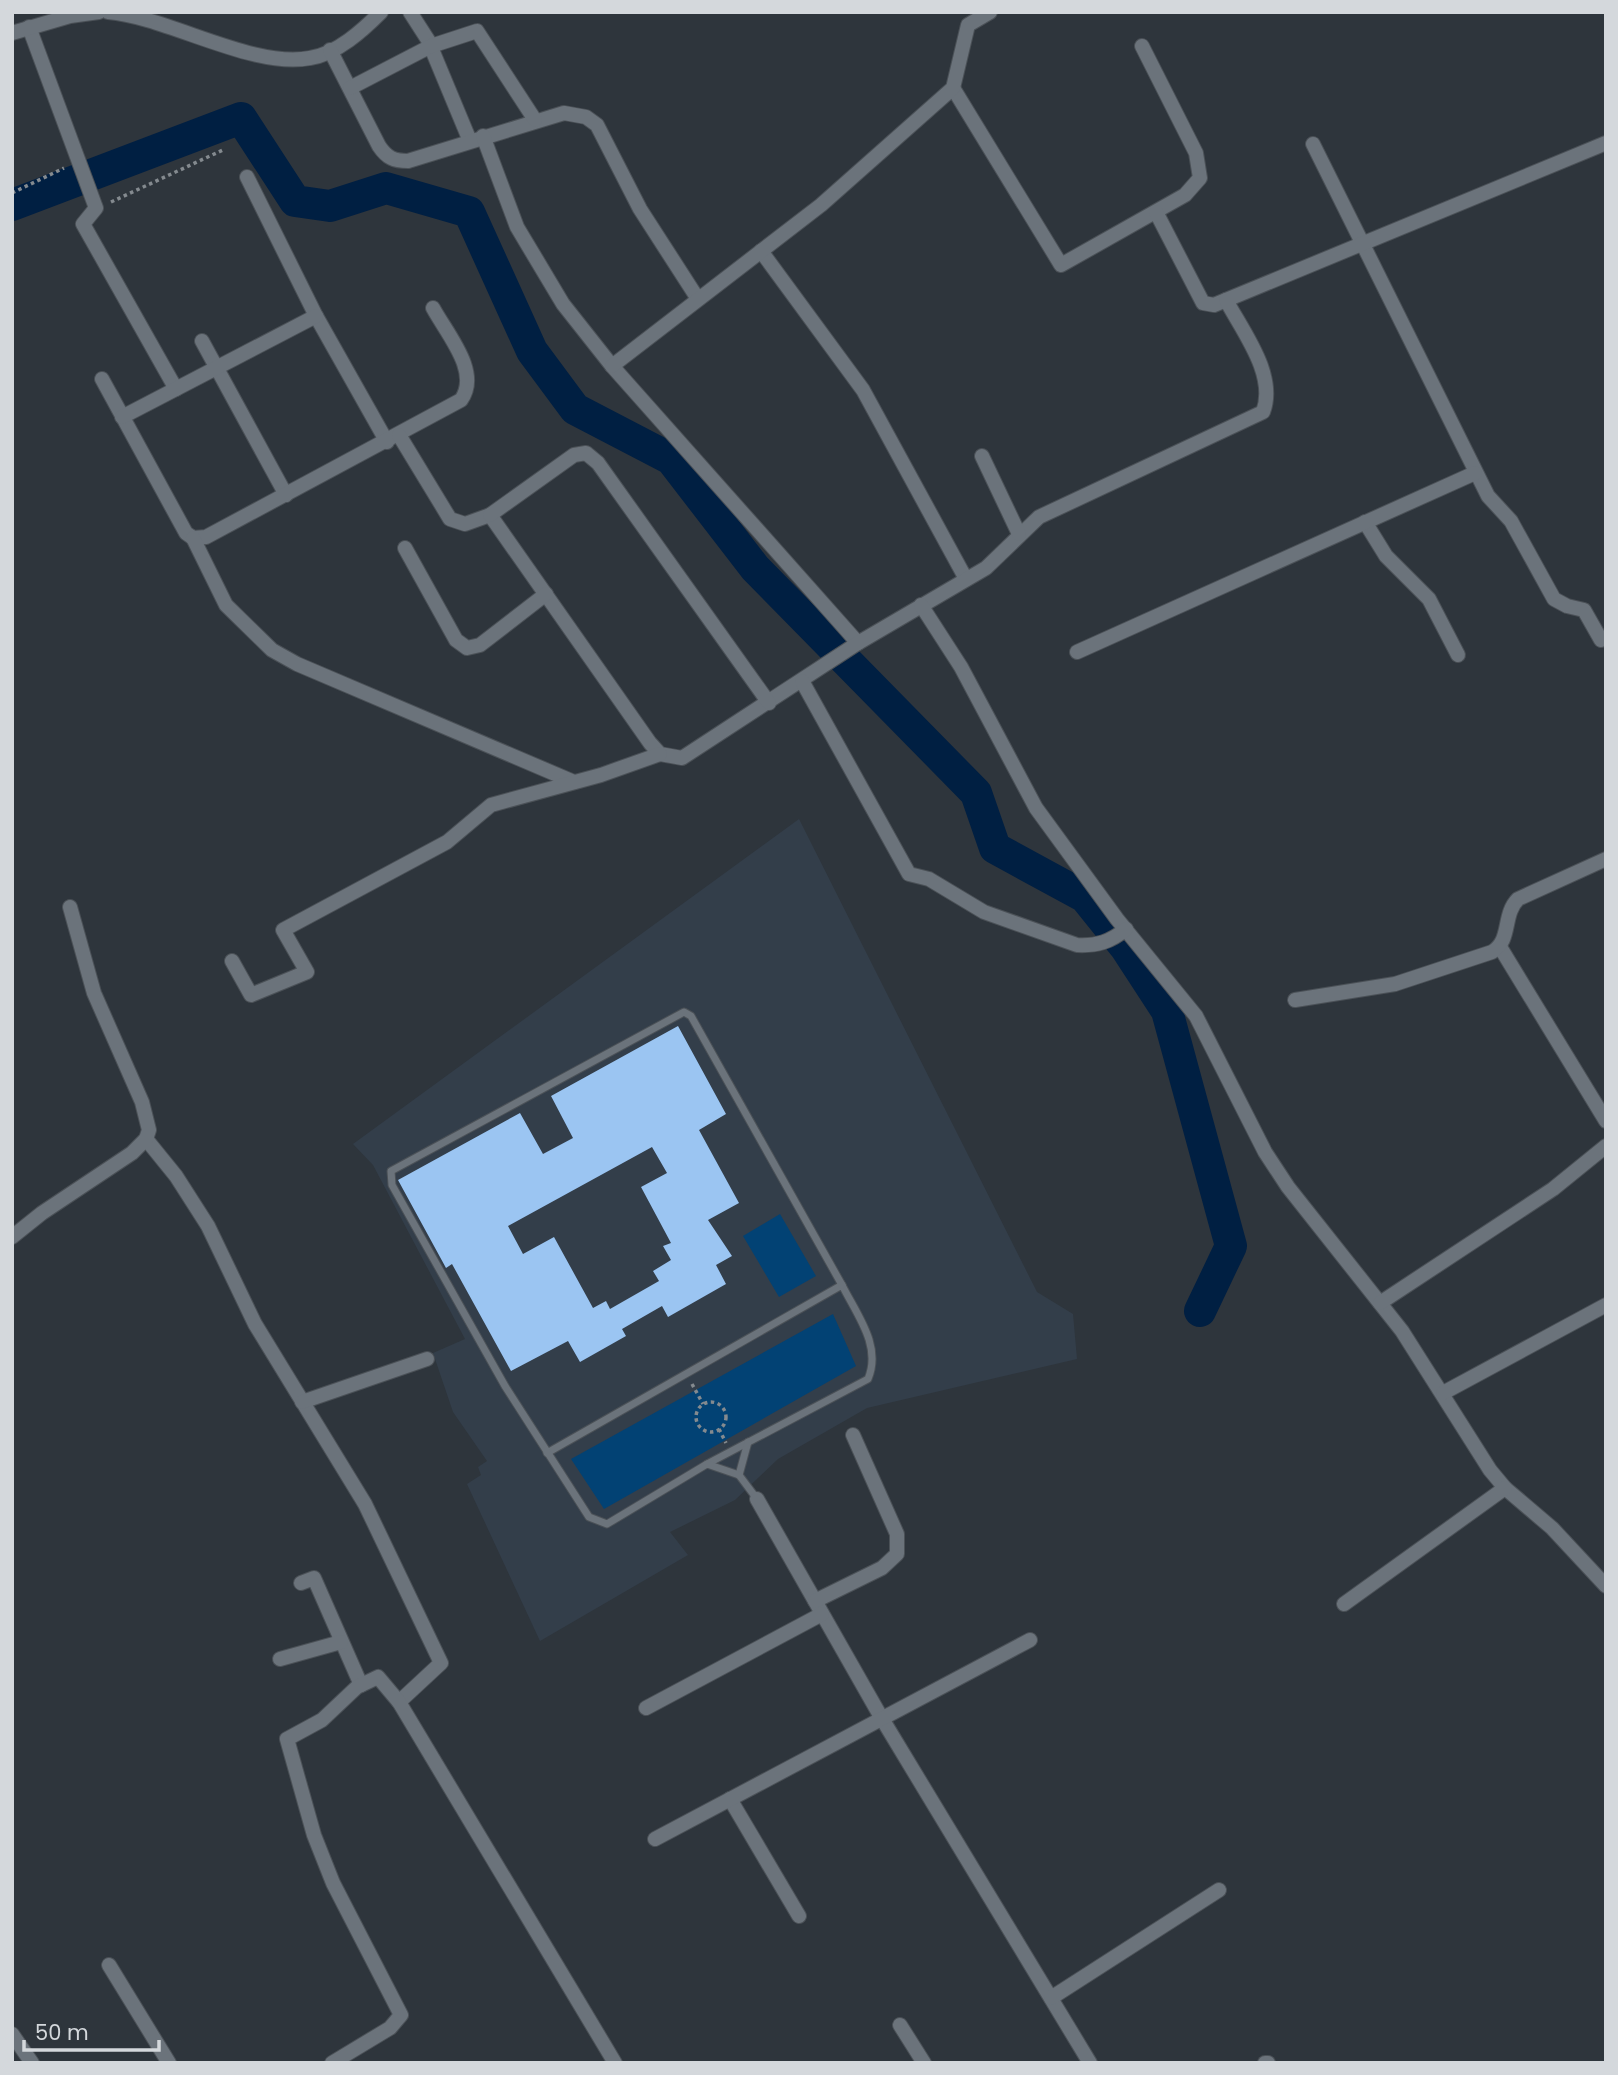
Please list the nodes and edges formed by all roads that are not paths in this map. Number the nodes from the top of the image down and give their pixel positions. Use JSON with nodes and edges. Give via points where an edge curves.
{"nodes":[{"id":1,"x":99,"y":12,"type":"edge"},
{"id":2,"x":107,"y":12,"type":"edge"},
{"id":3,"x":381,"y":12,"type":"edge"},
{"id":4,"x":410,"y":12,"type":"edge"},
{"id":5,"x":990,"y":12,"type":"edge"},
{"id":6,"x":29,"y":27,"type":"junction"},
{"id":7,"x":12,"y":33,"type":"edge"},
{"id":8,"x":431,"y":46,"type":"junction"},
{"id":9,"x":1142,"y":46,"type":"dead end"},
{"id":10,"x":330,"y":50,"type":"junction"},
{"id":11,"x":350,"y":88,"type":"junction"},
{"id":12,"x":953,"y":88,"type":"junction"},
{"id":13,"x":536,"y":120,"type":"junction"},
{"id":14,"x":477,"y":138,"type":"junction"},
{"id":15,"x":1606,"y":143,"type":"edge"},
{"id":16,"x":1313,"y":144,"type":"dead end"},
{"id":17,"x":247,"y":177,"type":"dead end"},
{"id":18,"x":1156,"y":212,"type":"junction"},
{"id":19,"x":1362,"y":243,"type":"junction"},
{"id":20,"x":761,"y":251,"type":"junction"},
{"id":21,"x":698,"y":299,"type":"junction"},
{"id":22,"x":1226,"y":300,"type":"junction"},
{"id":23,"x":433,"y":308,"type":"dead end"},
{"id":24,"x":316,"y":316,"type":"junction"},
{"id":25,"x":202,"y":341,"type":"dead end"},
{"id":26,"x":612,"y":366,"type":"junction"},
{"id":27,"x":218,"y":368,"type":"junction"},
{"id":28,"x":102,"y":379,"type":"dead end"},
{"id":29,"x":176,"y":389,"type":"junction"},
{"id":30,"x":122,"y":418,"type":"junction"},
{"id":31,"x":393,"y":438,"type":"junction"},
{"id":32,"x":982,"y":456,"type":"dead end"},
{"id":33,"x":1475,"y":473,"type":"junction"},
{"id":34,"x":286,"y":495,"type":"junction"},
{"id":35,"x":490,"y":515,"type":"junction"},
{"id":36,"x":1365,"y":522,"type":"junction"},
{"id":37,"x":1019,"y":534,"type":"junction"},
{"id":38,"x":193,"y":538,"type":"junction"},
{"id":39,"x":405,"y":548,"type":"dead end"},
{"id":40,"x":966,"y":579,"type":"junction"},
{"id":41,"x":545,"y":594,"type":"junction"},
{"id":42,"x":921,"y":605,"type":"junction"},
{"id":43,"x":1601,"y":640,"type":"dead end"},
{"id":44,"x":855,"y":645,"type":"junction"},
{"id":45,"x":1077,"y":652,"type":"dead end"},
{"id":46,"x":1458,"y":655,"type":"dead end"},
{"id":47,"x":802,"y":681,"type":"junction"},
{"id":48,"x":769,"y":703,"type":"junction"},
{"id":49,"x":660,"y":754,"type":"junction"},
{"id":50,"x":574,"y":782,"type":"junction"},
{"id":51,"x":1606,"y":859,"type":"edge"},
{"id":52,"x":69,"y":907,"type":"dead end"},
{"id":53,"x":1118,"y":935,"type":"junction"},
{"id":54,"x":1500,"y":947,"type":"junction"},
{"id":55,"x":232,"y":961,"type":"dead end"},
{"id":56,"x":1295,"y":1000,"type":"dead end"},
{"id":57,"x":1606,"y":1121,"type":"edge"},
{"id":58,"x":146,"y":1139,"type":"junction"},
{"id":59,"x":1606,"y":1146,"type":"edge"},
{"id":60,"x":12,"y":1237,"type":"edge"},
{"id":61,"x":842,"y":1285,"type":"junction"},
{"id":62,"x":1380,"y":1303,"type":"junction"},
{"id":63,"x":1606,"y":1305,"type":"edge"},
{"id":64,"x":427,"y":1359,"type":"dead end"},
{"id":65,"x":1443,"y":1393,"type":"junction"},
{"id":66,"x":302,"y":1402,"type":"junction"},
{"id":67,"x":853,"y":1436,"type":"dead end"},
{"id":68,"x":748,"y":1442,"type":"junction"},
{"id":69,"x":547,"y":1453,"type":"junction"},
{"id":70,"x":707,"y":1464,"type":"junction"},
{"id":71,"x":739,"y":1475,"type":"junction"},
{"id":72,"x":1505,"y":1488,"type":"junction"},
{"id":73,"x":757,"y":1499,"type":"joint"},
{"id":74,"x":301,"y":1583,"type":"dead end"},
{"id":75,"x":1606,"y":1586,"type":"edge"},
{"id":76,"x":1344,"y":1604,"type":"dead end"},
{"id":77,"x":819,"y":1608,"type":"junction"},
{"id":78,"x":1030,"y":1640,"type":"dead end"},
{"id":79,"x":341,"y":1642,"type":"junction"},
{"id":80,"x":280,"y":1659,"type":"dead end"},
{"id":81,"x":361,"y":1685,"type":"junction"},
{"id":82,"x":399,"y":1702,"type":"junction"},
{"id":83,"x":646,"y":1708,"type":"dead end"},
{"id":84,"x":881,"y":1717,"type":"junction"},
{"id":85,"x":730,"y":1799,"type":"junction"},
{"id":86,"x":655,"y":1839,"type":"dead end"},
{"id":87,"x":1219,"y":1890,"type":"dead end"},
{"id":88,"x":799,"y":1916,"type":"dead end"},
{"id":89,"x":109,"y":1965,"type":"dead end"},
{"id":90,"x":1051,"y":1998,"type":"junction"},
{"id":91,"x":900,"y":2025,"type":"dead end"},
{"id":92,"x":12,"y":2034,"type":"edge"},
{"id":93,"x":32,"y":2063,"type":"edge"},
{"id":94,"x":169,"y":2063,"type":"edge"},
{"id":95,"x":332,"y":2063,"type":"edge"},
{"id":96,"x":615,"y":2063,"type":"edge"},
{"id":97,"x":924,"y":2063,"type":"edge"},
{"id":98,"x":1090,"y":2063,"type":"edge"}],
"edges":[{"from":1,"to":6,"type":"street"},
{"from":2,"to":10,"type":"street","via":[[291,59]]},
{"from":3,"to":10,"type":"street"},
{"from":4,"to":8,"type":"street"},
{"from":5,"to":12,"type":"street","via":[[968,25]]},
{"from":6,"to":7,"type":"street"},
{"from":6,"to":29,"type":"street","via":[[96,208],[83,224]]},
{"from":8,"to":11,"type":"street"},
{"from":8,"to":13,"type":"street","via":[[477,31]]},
{"from":8,"to":14,"type":"street"},
{"from":9,"to":18,"type":"street","via":[[1200,167],[1196,186]]},
{"from":10,"to":11,"type":"street"},
{"from":11,"to":14,"type":"street","via":[[390,159],[408,161]]},
{"from":12,"to":18,"type":"street","via":[[1061,265]]},
{"from":12,"to":20,"type":"street","via":[[821,205]]},
{"from":13,"to":14,"type":"street"},
{"from":13,"to":21,"type":"street","via":[[565,113],[586,117],[597,125],[640,209]]},
{"from":14,"to":26,"type":"street","via":[[530,251],[563,304]]},
{"from":15,"to":19,"type":"street"},
{"from":16,"to":19,"type":"street"},
{"from":17,"to":24,"type":"street"},
{"from":18,"to":22,"type":"street","via":[[1203,303],[1214,306]]},
{"from":19,"to":22,"type":"street"},
{"from":19,"to":33,"type":"street"},
{"from":20,"to":21,"type":"street"},
{"from":20,"to":40,"type":"street","via":[[863,390]]},
{"from":21,"to":26,"type":"street"},
{"from":22,"to":37,"type":"street","via":[[1263,370],[1268,400],[1263,412],[1057,507]]},
{"from":23,"to":31,"type":"street","via":[[463,363],[468,391],[453,406]]},
{"from":24,"to":27,"type":"street"},
{"from":24,"to":31,"type":"street"},
{"from":25,"to":27,"type":"street"},
{"from":26,"to":44,"type":"street"},
{"from":27,"to":29,"type":"street"},
{"from":27,"to":34,"type":"street"},
{"from":28,"to":30,"type":"street"},
{"from":29,"to":30,"type":"street"},
{"from":30,"to":38,"type":"street","via":[[176,519]]},
{"from":31,"to":34,"type":"street"},
{"from":31,"to":35,"type":"street","via":[[450,519],[465,524]]},
{"from":32,"to":37,"type":"street"},
{"from":33,"to":36,"type":"street"},
{"from":33,"to":43,"type":"street","via":[[1516,529],[1554,599],[1584,610]]},
{"from":34,"to":38,"type":"street","via":[[206,537]]},
{"from":35,"to":41,"type":"street"},
{"from":35,"to":48,"type":"street","via":[[574,455],[586,453],[598,463]]},
{"from":36,"to":45,"type":"street"},
{"from":36,"to":46,"type":"street","via":[[1386,556],[1429,599]]},
{"from":37,"to":40,"type":"street","via":[[996,561]]},
{"from":38,"to":50,"type":"street","via":[[226,605],[272,650]]},
{"from":39,"to":41,"type":"street","via":[[456,640],[467,648],[480,645]]},
{"from":40,"to":42,"type":"street"},
{"from":41,"to":49,"type":"street"},
{"from":42,"to":44,"type":"street"},
{"from":42,"to":53,"type":"street","via":[[961,667],[1036,808]]},
{"from":44,"to":47,"type":"street"},
{"from":47,"to":48,"type":"street"},
{"from":47,"to":53,"type":"street","via":[[909,874],[929,880],[984,912],[1077,945],[1093,946]]},
{"from":48,"to":49,"type":"street","via":[[682,758]]},
{"from":49,"to":50,"type":"street"},
{"from":50,"to":55,"type":"street","via":[[491,805],[447,842],[283,930],[307,972],[251,996]]},
{"from":51,"to":54,"type":"street","via":[[1518,899],[1509,907]]},
{"from":52,"to":58,"type":"street","via":[[94,993],[148,1119]]},
{"from":53,"to":62,"type":"street","via":[[1196,1016],[1246,1117],[1288,1187]]},
{"from":54,"to":56,"type":"street","via":[[1395,984]]},
{"from":54,"to":57,"type":"street"},
{"from":58,"to":60,"type":"street"},
{"from":58,"to":66,"type":"street","via":[[208,1226],[256,1324]]},
{"from":59,"to":62,"type":"street","via":[[1553,1189]]},
{"from":61,"to":68,"type":"lane","via":[[873,1352],[874,1364],[867,1379]]},
{"from":61,"to":69,"type":"lane"},
{"from":61,"to":69,"type":"lane","via":[[691,1016],[684,1012],[396,1167],[389,1177],[392,1185]]},
{"from":62,"to":65,"type":"street"},
{"from":63,"to":65,"type":"street"},
{"from":64,"to":66,"type":"street"},
{"from":65,"to":72,"type":"street"},
{"from":66,"to":82,"type":"street","via":[[365,1504],[441,1663]]},
{"from":67,"to":77,"type":"street","via":[[897,1534],[897,1554]]},
{"from":68,"to":70,"type":"lane"},
{"from":68,"to":71,"type":"lane"},
{"from":69,"to":70,"type":"lane","via":[[581,1509],[607,1524]]},
{"from":70,"to":71,"type":"lane"},
{"from":71,"to":73,"type":"lane"},
{"from":72,"to":75,"type":"street","via":[[1552,1528]]},
{"from":72,"to":76,"type":"street"},
{"from":73,"to":77,"type":"street"},
{"from":74,"to":79,"type":"street","via":[[314,1578]]},
{"from":77,"to":83,"type":"street"},
{"from":77,"to":84,"type":"street"},
{"from":78,"to":84,"type":"street"},
{"from":79,"to":80,"type":"street"},
{"from":79,"to":81,"type":"street"},
{"from":81,"to":82,"type":"street","via":[[378,1677]]},
{"from":81,"to":95,"type":"street","via":[[322,1720],[287,1739],[333,1883],[401,2015],[390,2028]]},
{"from":82,"to":96,"type":"street"},
{"from":84,"to":85,"type":"street"},
{"from":84,"to":90,"type":"street"},
{"from":85,"to":86,"type":"street"},
{"from":85,"to":88,"type":"street"},
{"from":87,"to":90,"type":"street"},
{"from":89,"to":94,"type":"street"},
{"from":90,"to":98,"type":"street"},
{"from":91,"to":97,"type":"street"},
{"from":92,"to":93,"type":"street"}]}
